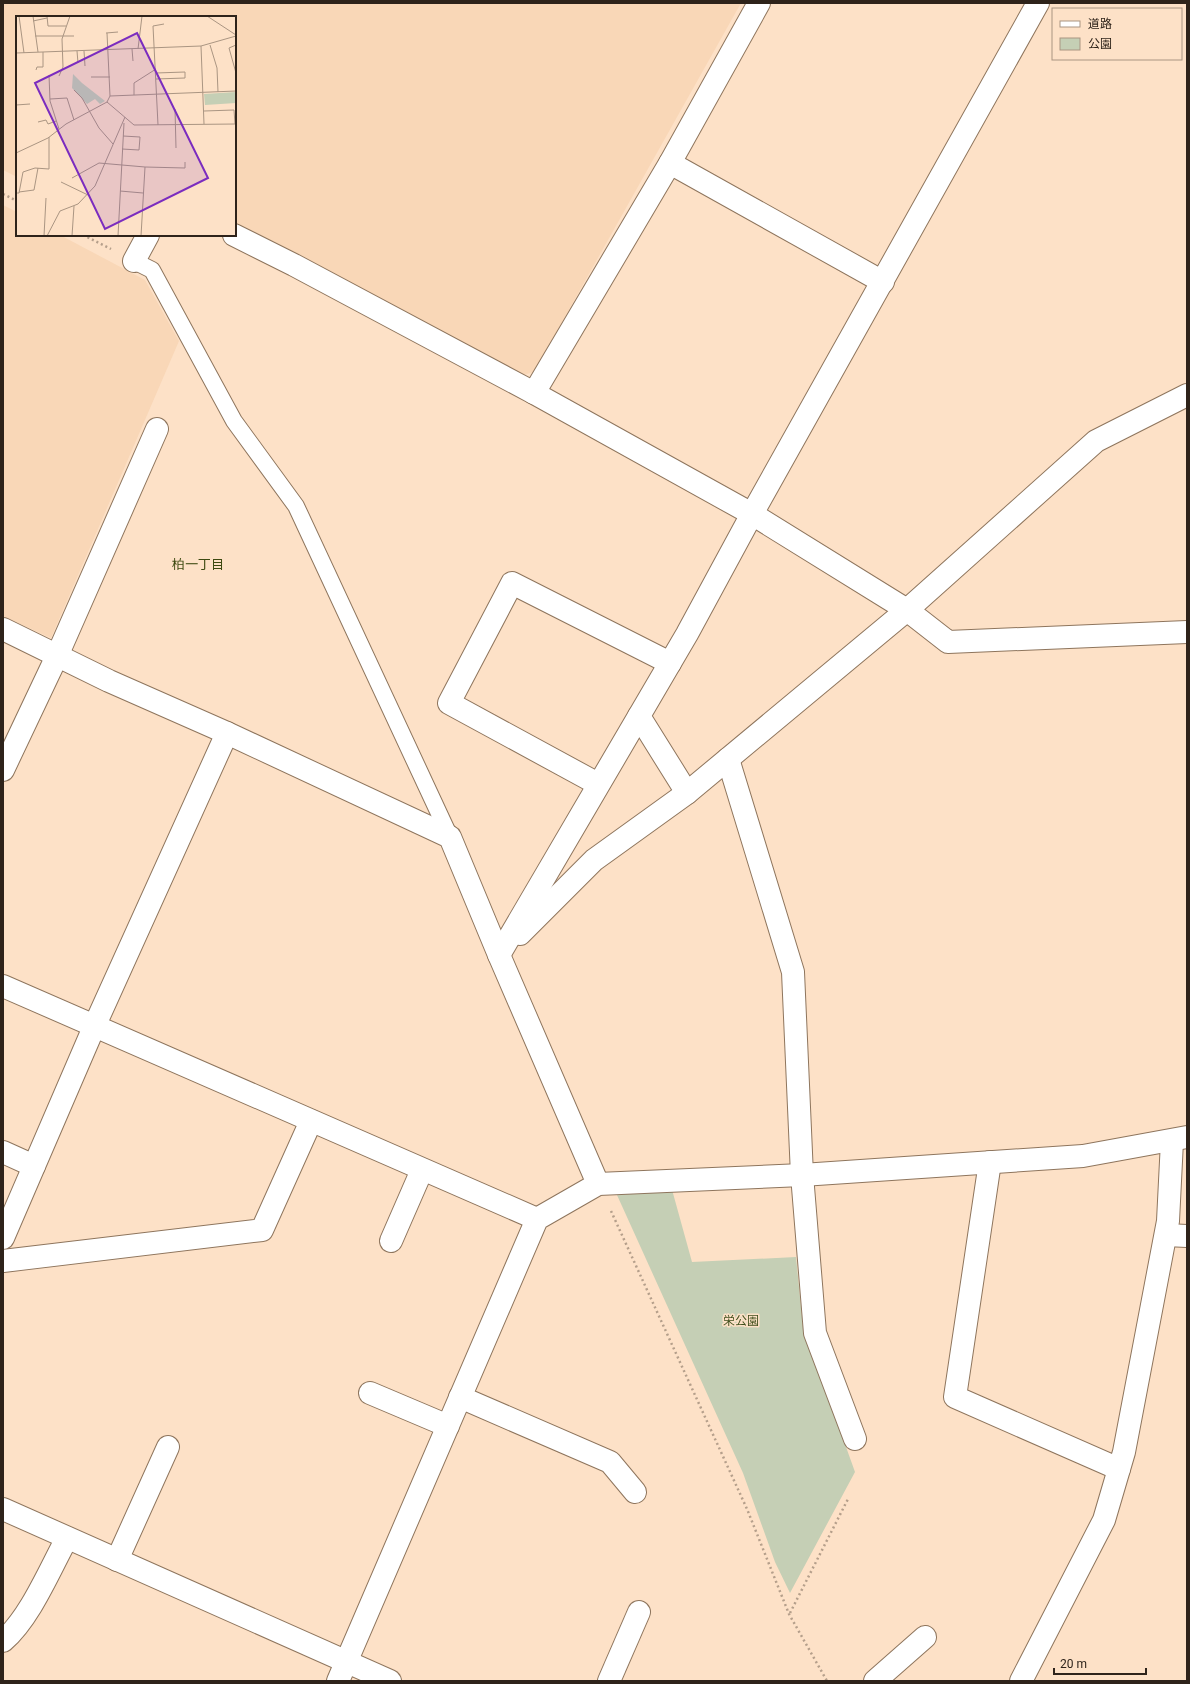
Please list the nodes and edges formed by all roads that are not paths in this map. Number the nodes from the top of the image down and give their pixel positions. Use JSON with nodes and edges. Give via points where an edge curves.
{"nodes":[{"id":1,"x":759,"y":3,"type":"edge"},
{"id":2,"x":1038,"y":3,"type":"edge"},
{"id":3,"x":670,"y":163,"type":"junction"},
{"id":4,"x":147,"y":236,"type":"edge"},
{"id":5,"x":236,"y":236,"type":"edge"},
{"id":6,"x":134,"y":261,"type":"joint"},
{"id":7,"x":883,"y":282,"type":"junction"},
{"id":8,"x":534,"y":393,"type":"junction"},
{"id":9,"x":1187,"y":395,"type":"edge"},
{"id":10,"x":157,"y":429,"type":"dead end"},
{"id":11,"x":752,"y":514,"type":"junction"},
{"id":12,"x":907,"y":610,"type":"junction"},
{"id":13,"x":3,"y":629,"type":"edge"},
{"id":14,"x":1187,"y":632,"type":"edge"},
{"id":15,"x":57,"y":656,"type":"junction"},
{"id":16,"x":670,"y":663,"type":"junction"},
{"id":17,"x":639,"y":716,"type":"junction"},
{"id":18,"x":227,"y":733,"type":"junction"},
{"id":19,"x":728,"y":759,"type":"junction"},
{"id":20,"x":3,"y":770,"type":"edge"},
{"id":21,"x":598,"y":784,"type":"junction"},
{"id":22,"x":687,"y":793,"type":"junction"},
{"id":23,"x":450,"y":837,"type":"junction"},
{"id":24,"x":499,"y":955,"type":"junction"},
{"id":25,"x":3,"y":986,"type":"edge"},
{"id":26,"x":94,"y":1027,"type":"junction"},
{"id":27,"x":311,"y":1121,"type":"junction"},
{"id":28,"x":1180,"y":1139,"type":"edge"},
{"id":29,"x":3,"y":1152,"type":"edge"},
{"id":30,"x":990,"y":1162,"type":"junction"},
{"id":31,"x":34,"y":1166,"type":"junction"},
{"id":32,"x":422,"y":1170,"type":"junction"},
{"id":33,"x":802,"y":1175,"type":"junction"},
{"id":34,"x":598,"y":1184,"type":"junction"},
{"id":35,"x":537,"y":1219,"type":"junction"},
{"id":36,"x":5,"y":1230,"type":"edge"},
{"id":37,"x":1176,"y":1236,"type":"edge"},
{"id":38,"x":391,"y":1241,"type":"dead end"},
{"id":39,"x":3,"y":1261,"type":"edge"},
{"id":40,"x":370,"y":1393,"type":"dead end"},
{"id":41,"x":460,"y":1398,"type":"junction"},
{"id":42,"x":448,"y":1426,"type":"junction"},
{"id":43,"x":855,"y":1439,"type":"dead end"},
{"id":44,"x":168,"y":1447,"type":"dead end"},
{"id":45,"x":1119,"y":1469,"type":"junction"},
{"id":46,"x":635,"y":1492,"type":"dead end"},
{"id":47,"x":3,"y":1509,"type":"edge"},
{"id":48,"x":67,"y":1538,"type":"junction"},
{"id":49,"x":117,"y":1560,"type":"junction"},
{"id":50,"x":639,"y":1612,"type":"dead end"},
{"id":51,"x":925,"y":1637,"type":"dead end"},
{"id":52,"x":3,"y":1641,"type":"edge"},
{"id":53,"x":342,"y":1671,"type":"edge"},
{"id":54,"x":390,"y":1681,"type":"edge"},
{"id":55,"x":609,"y":1681,"type":"edge"},
{"id":56,"x":875,"y":1681,"type":"edge"},
{"id":57,"x":1021,"y":1681,"type":"edge"}],
"edges":[{"from":1,"to":3,"type":"street"},
{"from":2,"to":7,"type":"street"},
{"from":3,"to":7,"type":"street"},
{"from":3,"to":8,"type":"street"},
{"from":4,"to":6,"type":"street"},
{"from":5,"to":8,"type":"street"},
{"from":6,"to":23,"type":"lane","via":[[152,270],[234,421],[296,506]]},
{"from":7,"to":11,"type":"street"},
{"from":8,"to":11,"type":"street"},
{"from":9,"to":12,"type":"street","via":[[1096,441]]},
{"from":10,"to":15,"type":"street"},
{"from":11,"to":12,"type":"street"},
{"from":11,"to":16,"type":"street"},
{"from":12,"to":14,"type":"street","via":[[948,642]]},
{"from":12,"to":19,"type":"street"},
{"from":13,"to":15,"type":"street"},
{"from":15,"to":18,"type":"street"},
{"from":15,"to":20,"type":"street"},
{"from":16,"to":17,"type":"street"},
{"from":16,"to":21,"type":"street","via":[[512,583],[449,702]]},
{"from":17,"to":21,"type":"street"},
{"from":17,"to":22,"type":"street"},
{"from":18,"to":23,"type":"street"},
{"from":18,"to":26,"type":"street"},
{"from":19,"to":22,"type":"street"},
{"from":19,"to":33,"type":"street","via":[[793,972]]},
{"from":21,"to":24,"type":"street"},
{"from":22,"to":24,"type":"street","via":[[594,860]]},
{"from":23,"to":24,"type":"street"},
{"from":24,"to":34,"type":"street"},
{"from":25,"to":26,"type":"street"},
{"from":26,"to":27,"type":"street"},
{"from":26,"to":31,"type":"street"},
{"from":27,"to":32,"type":"street"},
{"from":27,"to":39,"type":"street","via":[[262,1230]]},
{"from":28,"to":30,"type":"street","via":[[1083,1156]]},
{"from":28,"to":37,"type":"street","via":[[1168,1222]]},
{"from":29,"to":31,"type":"street"},
{"from":30,"to":33,"type":"street"},
{"from":30,"to":45,"type":"street","via":[[955,1398]]},
{"from":31,"to":36,"type":"street"},
{"from":32,"to":35,"type":"street"},
{"from":32,"to":38,"type":"street"},
{"from":33,"to":34,"type":"street"},
{"from":33,"to":43,"type":"street","via":[[815,1333]]},
{"from":34,"to":35,"type":"street"},
{"from":35,"to":41,"type":"street"},
{"from":37,"to":45,"type":"street"},
{"from":40,"to":42,"type":"street"},
{"from":41,"to":42,"type":"street"},
{"from":41,"to":46,"type":"street","via":[[610,1462]]},
{"from":42,"to":53,"type":"street"},
{"from":44,"to":49,"type":"street"},
{"from":45,"to":57,"type":"street","via":[[1104,1520]]},
{"from":47,"to":48,"type":"street"},
{"from":48,"to":49,"type":"street"},
{"from":48,"to":52,"type":"street","via":[[29,1609]]},
{"from":49,"to":53,"type":"street"},
{"from":50,"to":55,"type":"street"},
{"from":51,"to":56,"type":"street"},
{"from":53,"to":54,"type":"street"}]}
